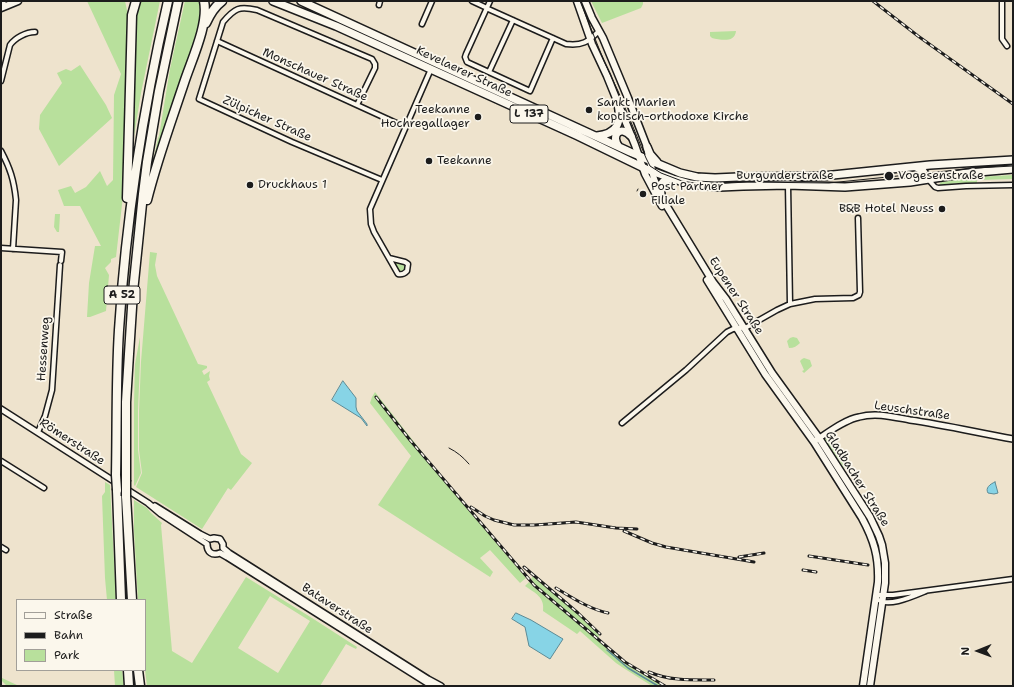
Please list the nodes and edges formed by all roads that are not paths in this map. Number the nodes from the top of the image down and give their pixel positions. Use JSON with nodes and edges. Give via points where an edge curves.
{"nodes":[{"id":1,"x":18,"y":1,"type":"edge"},
{"id":2,"x":129,"y":1,"type":"edge"},
{"id":3,"x":136,"y":1,"type":"edge"},
{"id":4,"x":168,"y":1,"type":"edge"},
{"id":5,"x":178,"y":1,"type":"edge"},
{"id":6,"x":204,"y":1,"type":"edge"},
{"id":7,"x":222,"y":1,"type":"edge"},
{"id":8,"x":273,"y":1,"type":"edge"},
{"id":9,"x":301,"y":1,"type":"edge"},
{"id":10,"x":432,"y":1,"type":"edge"},
{"id":11,"x":472,"y":1,"type":"edge"},
{"id":12,"x":490,"y":1,"type":"edge"},
{"id":13,"x":577,"y":1,"type":"edge"},
{"id":14,"x":585,"y":1,"type":"edge"},
{"id":15,"x":1002,"y":1,"type":"edge"},
{"id":16,"x":1,"y":8,"type":"edge"},
{"id":17,"x":487,"y":8,"type":"junction"},
{"id":18,"x":132,"y":15,"type":"junction"},
{"id":19,"x":512,"y":20,"type":"junction"},
{"id":20,"x":422,"y":24,"type":"dead end"},
{"id":21,"x":599,"y":31,"type":"junction"},
{"id":22,"x":35,"y":32,"type":"dead end"},
{"id":23,"x":200,"y":37,"type":"junction"},
{"id":24,"x":553,"y":38,"type":"junction"},
{"id":25,"x":591,"y":40,"type":"junction"},
{"id":26,"x":217,"y":41,"type":"junction"},
{"id":27,"x":1007,"y":46,"type":"dead end"},
{"id":28,"x":431,"y":69,"type":"junction"},
{"id":29,"x":489,"y":72,"type":"junction"},
{"id":30,"x":1,"y":81,"type":"edge"},
{"id":31,"x":618,"y":104,"type":"junction"},
{"id":32,"x":357,"y":105,"type":"junction"},
{"id":33,"x":405,"y":127,"type":"junction"},
{"id":34,"x":597,"y":136,"type":"junction"},
{"id":35,"x":631,"y":136,"type":"junction"},
{"id":36,"x":646,"y":146,"type":"junction"},
{"id":37,"x":619,"y":147,"type":"junction"},
{"id":38,"x":1,"y":151,"type":"edge"},
{"id":39,"x":639,"y":156,"type":"junction"},
{"id":40,"x":649,"y":160,"type":"junction"},
{"id":41,"x":1013,"y":160,"type":"edge"},
{"id":42,"x":658,"y":164,"type":"junction"},
{"id":43,"x":947,"y":164,"type":"junction"},
{"id":44,"x":916,"y":166,"type":"junction"},
{"id":45,"x":643,"y":168,"type":"junction"},
{"id":46,"x":1013,"y":169,"type":"edge"},
{"id":47,"x":651,"y":172,"type":"junction"},
{"id":48,"x":673,"y":179,"type":"junction"},
{"id":49,"x":928,"y":179,"type":"junction"},
{"id":50,"x":382,"y":180,"type":"junction"},
{"id":51,"x":788,"y":185,"type":"junction"},
{"id":52,"x":1013,"y":185,"type":"edge"},
{"id":53,"x":661,"y":195,"type":"junction"},
{"id":54,"x":858,"y":218,"type":"dead end"},
{"id":55,"x":127,"y":231,"type":"junction"},
{"id":56,"x":139,"y":234,"type":"junction"},
{"id":57,"x":1,"y":248,"type":"edge"},
{"id":58,"x":13,"y":248,"type":"junction"},
{"id":59,"x":389,"y":258,"type":"junction"},
{"id":60,"x":790,"y":304,"type":"junction"},
{"id":61,"x":744,"y":327,"type":"junction"},
{"id":62,"x":736,"y":328,"type":"junction"},
{"id":63,"x":1,"y":409,"type":"edge"},
{"id":64,"x":622,"y":423,"type":"dead end"},
{"id":65,"x":809,"y":429,"type":"junction"},
{"id":66,"x":38,"y":432,"type":"junction"},
{"id":67,"x":819,"y":438,"type":"junction"},
{"id":68,"x":1013,"y":440,"type":"edge"},
{"id":69,"x":814,"y":442,"type":"junction"},
{"id":70,"x":1,"y":461,"type":"edge"},
{"id":71,"x":44,"y":488,"type":"dead end"},
{"id":72,"x":129,"y":494,"type":"junction"},
{"id":73,"x":148,"y":503,"type":"junction"},
{"id":74,"x":210,"y":539,"type":"junction"},
{"id":75,"x":207,"y":544,"type":"junction"},
{"id":76,"x":1,"y":547,"type":"edge"},
{"id":77,"x":223,"y":548,"type":"junction"},
{"id":78,"x":6,"y":550,"type":"dead end"},
{"id":79,"x":220,"y":553,"type":"junction"},
{"id":80,"x":1013,"y":579,"type":"edge"},
{"id":81,"x":926,"y":591,"type":"junction"},
{"id":82,"x":884,"y":595,"type":"junction"},
{"id":83,"x":876,"y":598,"type":"junction"},
{"id":84,"x":121,"y":599,"type":"edge"},
{"id":85,"x":132,"y":599,"type":"edge"},
{"id":86,"x":883,"y":602,"type":"junction"},
{"id":87,"x":128,"y":671,"type":"edge"},
{"id":88,"x":138,"y":671,"type":"edge"},
{"id":89,"x":130,"y":686,"type":"edge"},
{"id":90,"x":140,"y":686,"type":"edge"},
{"id":91,"x":432,"y":686,"type":"edge"},
{"id":92,"x":441,"y":686,"type":"edge"},
{"id":93,"x":862,"y":686,"type":"edge"},
{"id":94,"x":870,"y":686,"type":"edge"}],
"edges":[{"from":1,"to":16,"type":"main road"},
{"from":2,"to":18,"type":"highway"},
{"from":3,"to":18,"type":"highway"},
{"from":4,"to":55,"type":"highway","number":"A 52","via":[[141,135]]},
{"from":5,"to":56,"type":"highway","number":"A 52","via":[[147,162]]},
{"from":6,"to":23,"type":"highway","via":[[205,12]]},
{"from":7,"to":23,"type":"highway","via":[[210,14]]},
{"from":8,"to":28,"type":"main road","name":"Kevelaerer Straße","number":"L 137"},
{"from":9,"to":34,"type":"main road","name":"Kevelaerer Straße","number":"L 137"},
{"from":10,"to":20,"type":"street"},
{"from":11,"to":17,"type":"street"},
{"from":12,"to":17,"type":"street"},
{"from":13,"to":25,"type":"main road","name":"Eupener Straße"},
{"from":14,"to":21,"type":"main road","name":"Eupener Straße"},
{"from":15,"to":27,"type":"street","via":[[1002,39]]},
{"from":17,"to":19,"type":"street"},
{"from":17,"to":29,"type":"street","via":[[465,57],[467,62]]},
{"from":18,"to":55,"type":"highway"},
{"from":19,"to":24,"type":"street"},
{"from":19,"to":29,"type":"street"},
{"from":21,"to":25,"type":"street"},
{"from":21,"to":36,"type":"main road","name":"Eupener Straße"},
{"from":22,"to":30,"type":"street","via":[[12,42]]},
{"from":23,"to":56,"type":"highway","via":[[158,161]]},
{"from":24,"to":25,"type":"street","via":[[568,44]]},
{"from":24,"to":29,"type":"street","via":[[530,91]]},
{"from":25,"to":31,"type":"main road","name":"Eupener Straße"},
{"from":26,"to":32,"type":"street","name":"Monschauer Straße"},
{"from":26,"to":32,"type":"street","via":[[223,22],[230,13],[246,8],[257,10],[372,59],[375,68]]},
{"from":26,"to":50,"type":"street","name":"Zülpicher Straße","via":[[199,99]]},
{"from":28,"to":33,"type":"street"},
{"from":28,"to":45,"type":"main road","name":"Kevelaerer Straße","number":"L 137"},
{"from":31,"to":34,"type":"main road","via":[[620,118],[616,127],[609,133]]},
{"from":31,"to":35,"type":"main road","name":"Eupener Straße"},
{"from":32,"to":33,"type":"street","name":"Monschauer Straße"},
{"from":33,"to":50,"type":"street"},
{"from":34,"to":37,"type":"main road","name":"Kevelaerer Straße","number":"L 137"},
{"from":35,"to":37,"type":"main road","via":[[622,130],[617,133],[615,138]]},
{"from":35,"to":39,"type":"main road","name":"Eupener Straße"},
{"from":36,"to":40,"type":"main road","name":"Eupener Straße"},
{"from":36,"to":42,"type":"main road"},
{"from":37,"to":39,"type":"main road","name":"Kevelaerer Straße","number":"L 137"},
{"from":38,"to":58,"type":"street","via":[[9,167],[16,200]]},
{"from":39,"to":40,"type":"main road","name":"Kevelaerer Straße","number":"L 137"},
{"from":39,"to":45,"type":"main road","name":"Eupener Straße"},
{"from":40,"to":42,"type":"main road","name":"Burgunderstraße","number":"L 137"},
{"from":40,"to":47,"type":"main road","name":"Eupener Straße"},
{"from":41,"to":43,"type":"main road","number":"L 137"},
{"from":42,"to":44,"type":"main road","name":"Burgunderstraße","number":"L 137","via":[[689,175],[714,178],[823,176]]},
{"from":43,"to":44,"type":"main road","number":"L 137"},
{"from":43,"to":49,"type":"main road","via":[[932,169]]},
{"from":44,"to":49,"type":"main road"},
{"from":45,"to":47,"type":"main road","name":"Burgunderstraße","number":"L 137"},
{"from":45,"to":62,"type":"main road","name":"Eupener Straße","via":[[657,197]]},
{"from":46,"to":49,"type":"main road","number":"L 137"},
{"from":47,"to":48,"type":"main road","name":"Burgunderstraße","number":"L 137"},
{"from":47,"to":53,"type":"main road","name":"Eupener Straße"},
{"from":48,"to":51,"type":"main road","name":"Burgunderstraße","number":"L 137","via":[[711,187]]},
{"from":48,"to":53,"type":"main road","via":[[664,181],[660,186]]},
{"from":49,"to":51,"type":"main road","name":"Burgunderstraße","number":"L 137","via":[[845,187]]},
{"from":49,"to":52,"type":"street","via":[[938,188]]},
{"from":50,"to":59,"type":"street","via":[[370,215],[374,232]]},
{"from":51,"to":60,"type":"street"},
{"from":53,"to":61,"type":"main road","name":"Eupener Straße","via":[[713,282]]},
{"from":54,"to":60,"type":"street","via":[[859,295],[854,298],[815,299]]},
{"from":55,"to":84,"type":"highway","number":"A 52","bridge":true,"via":[[119,330],[117,402],[116,490]]},
{"from":56,"to":72,"type":"highway","number":"A 52","bridge":true,"via":[[126,402],[126,480]]},
{"from":57,"to":58,"type":"street"},
{"from":58,"to":66,"type":"street","name":"Hessenweg","via":[[62,252],[52,390]]},
{"from":59,"to":59,"type":"street","via":[[398,274],[407,271],[408,264]]},
{"from":60,"to":61,"type":"street"},
{"from":61,"to":62,"type":"street"},
{"from":61,"to":65,"type":"main road","name":"Eupener Straße"},
{"from":62,"to":64,"type":"street","name":"Eupener Straße","via":[[727,332],[692,365]]},
{"from":62,"to":65,"type":"main road","name":"Eupener Straße","via":[[765,374]]},
{"from":63,"to":66,"type":"street","name":"Römerstraße"},
{"from":65,"to":67,"type":"main road","name":"Gladbacher Straße"},
{"from":65,"to":69,"type":"main road","name":"Gladbacher Straße"},
{"from":66,"to":72,"type":"street","name":"Römerstraße"},
{"from":67,"to":68,"type":"street","name":"Leuschstraße","via":[[853,418],[881,415]]},
{"from":67,"to":69,"type":"street","name":"Leuschstraße"},
{"from":67,"to":82,"type":"main road","name":"Gladbacher Straße","via":[[880,536],[885,563]]},
{"from":69,"to":83,"type":"main road","name":"Gladbacher Straße","via":[[869,531],[878,563]]},
{"from":70,"to":71,"type":"street"},
{"from":72,"to":73,"type":"street","name":"Bataverstraße"},
{"from":72,"to":85,"type":"highway","number":"A 52"},
{"from":73,"to":74,"type":"street","name":"Bataverstraße"},
{"from":73,"to":75,"type":"street","name":"Bataverstraße"},
{"from":74,"to":75,"type":"street"},
{"from":74,"to":77,"type":"street","name":"Bataverstraße","via":[[220,539]]},
{"from":75,"to":79,"type":"street","name":"Bataverstraße","via":[[208,551]]},
{"from":76,"to":78,"type":"street"},
{"from":77,"to":79,"type":"street"},
{"from":77,"to":92,"type":"street","name":"Bataverstraße"},
{"from":79,"to":91,"type":"street","name":"Bataverstraße"},
{"from":80,"to":81,"type":"street"},
{"from":81,"to":82,"type":"street"},
{"from":81,"to":86,"type":"street","via":[[908,598]]},
{"from":82,"to":83,"type":"street"},
{"from":82,"to":86,"type":"main road","name":"Gladbacher Straße"},
{"from":83,"to":86,"type":"street"},
{"from":83,"to":93,"type":"main road","name":"Gladbacher Straße"},
{"from":86,"to":94,"type":"main road","name":"Gladbacher Straße"},
{"from":87,"to":89,"type":"highway"},
{"from":88,"to":90,"type":"highway"}]}
